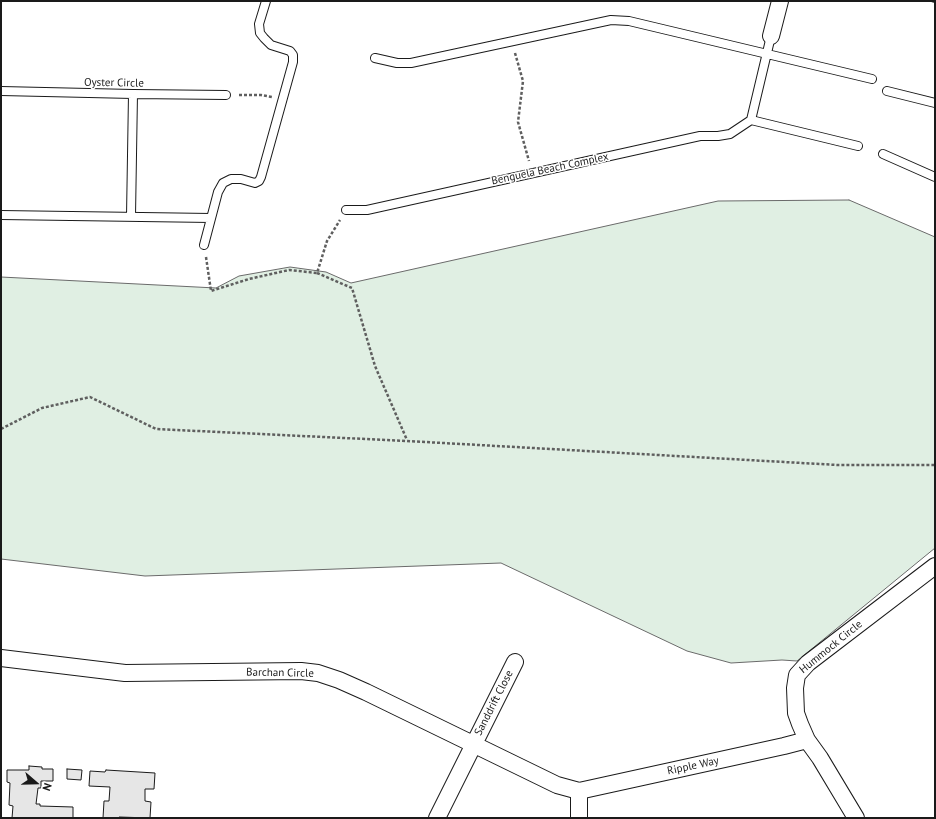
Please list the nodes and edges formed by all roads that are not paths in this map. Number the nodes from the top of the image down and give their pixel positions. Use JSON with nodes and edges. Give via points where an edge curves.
{"nodes":[{"id":1,"x":266,"y":1,"type":"edge"},
{"id":2,"x":780,"y":1,"type":"edge"},
{"id":3,"x":771,"y":36,"type":"joint"},
{"id":4,"x":766,"y":53,"type":"junction"},
{"id":5,"x":375,"y":58,"type":"dead end"},
{"id":6,"x":872,"y":79,"type":"dead end"},
{"id":7,"x":887,"y":91,"type":"dead end"},
{"id":8,"x":1,"y":92,"type":"edge"},
{"id":9,"x":134,"y":94,"type":"junction"},
{"id":10,"x":226,"y":95,"type":"road end"},
{"id":11,"x":935,"y":103,"type":"edge"},
{"id":12,"x":751,"y":120,"type":"junction"},
{"id":13,"x":858,"y":146,"type":"dead end"},
{"id":14,"x":883,"y":154,"type":"dead end"},
{"id":15,"x":935,"y":177,"type":"edge"},
{"id":16,"x":346,"y":210,"type":"road end"},
{"id":17,"x":1,"y":215,"type":"edge"},
{"id":18,"x":131,"y":216,"type":"junction"},
{"id":19,"x":210,"y":218,"type":"junction"},
{"id":20,"x":204,"y":245,"type":"road end"},
{"id":21,"x":935,"y":566,"type":"edge"},
{"id":22,"x":1,"y":658,"type":"edge"},
{"id":23,"x":514,"y":662,"type":"dead end"},
{"id":24,"x":807,"y":740,"type":"junction"},
{"id":25,"x":474,"y":743,"type":"junction"},
{"id":26,"x":579,"y":791,"type":"junction"},
{"id":27,"x":437,"y":818,"type":"edge"},
{"id":28,"x":579,"y":818,"type":"edge"},
{"id":29,"x":856,"y":818,"type":"edge"}],
"edges":[{"from":1,"to":19,"type":"lane","via":[[259,24],[260,33],[271,44],[290,51],[293,55],[292,62],[261,177],[255,183],[241,179],[231,179],[223,183]]},
{"from":2,"to":3,"type":"street"},
{"from":3,"to":4,"type":"lane"},
{"from":4,"to":5,"type":"lane","via":[[629,21],[611,20],[410,64]]},
{"from":4,"to":6,"type":"lane"},
{"from":4,"to":12,"type":"lane"},
{"from":7,"to":11,"type":"lane"},
{"from":8,"to":9,"type":"lane","name":"Oyster Circle"},
{"from":9,"to":10,"type":"lane","name":"Oyster Circle"},
{"from":9,"to":18,"type":"lane"},
{"from":12,"to":13,"type":"lane"},
{"from":12,"to":16,"type":"lane","name":"Benguela Beach Complex","via":[[730,134],[700,136],[367,210]]},
{"from":14,"to":15,"type":"lane"},
{"from":17,"to":18,"type":"lane"},
{"from":18,"to":19,"type":"lane"},
{"from":19,"to":20,"type":"lane"},
{"from":21,"to":24,"type":"street","name":"Hummock Circle","via":[[797,674],[796,713]]},
{"from":22,"to":25,"type":"street","name":"Barchan Circle","via":[[125,673],[318,673],[366,692]]},
{"from":23,"to":25,"type":"street","name":"Sanddrift Close"},
{"from":24,"to":26,"type":"street","name":"Ripple Way"},
{"from":24,"to":29,"type":"street","name":"Hummock Circle"},
{"from":25,"to":26,"type":"street","name":"Barchan Circle","via":[[558,785]]},
{"from":25,"to":27,"type":"street","name":"Sanddrift Close"},
{"from":26,"to":28,"type":"street"}]}
